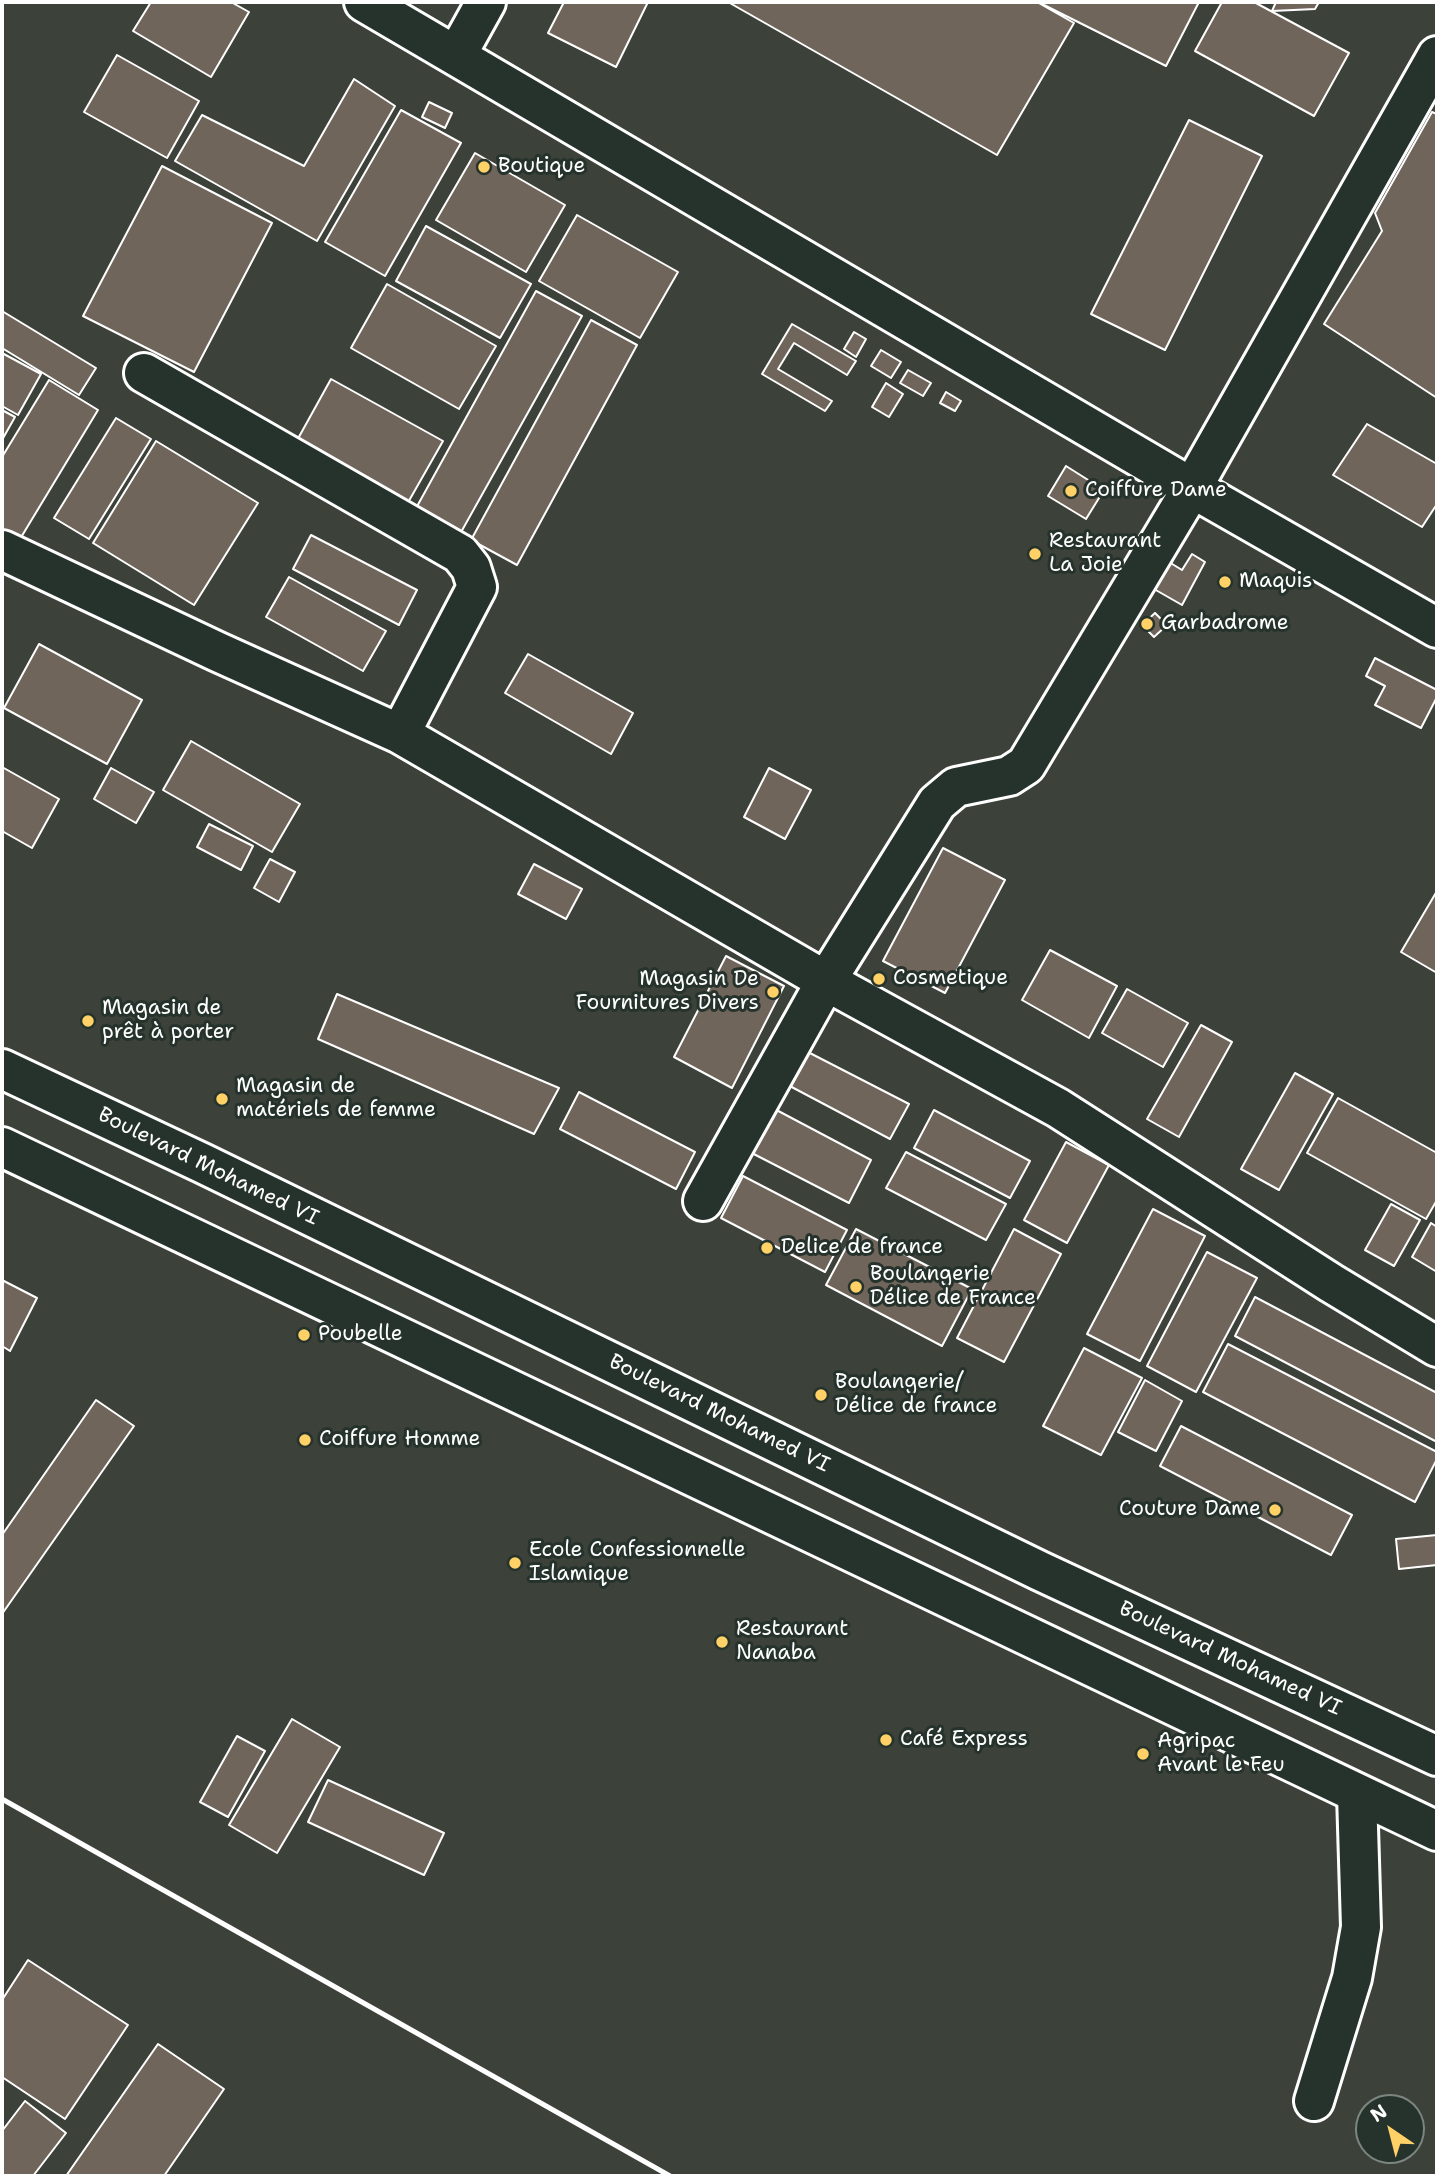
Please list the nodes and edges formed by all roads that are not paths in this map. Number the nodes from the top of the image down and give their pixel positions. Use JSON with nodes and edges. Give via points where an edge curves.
{"nodes":[{"id":1,"x":364,"y":2,"type":"edge"},
{"id":2,"x":486,"y":2,"type":"edge"},
{"id":3,"x":456,"y":56,"type":"junction"},
{"id":4,"x":1437,"y":56,"type":"edge"},
{"id":5,"x":144,"y":373,"type":"dead end"},
{"id":6,"x":1192,"y":488,"type":"junction"},
{"id":7,"x":2,"y":550,"type":"edge"},
{"id":8,"x":1437,"y":628,"type":"edge"},
{"id":9,"x":400,"y":734,"type":"junction"},
{"id":10,"x":826,"y":981,"type":"junction"},
{"id":11,"x":2,"y":1069,"type":"edge"},
{"id":12,"x":2,"y":1147,"type":"edge"},
{"id":13,"x":703,"y":1201,"type":"dead end"},
{"id":14,"x":1437,"y":1347,"type":"edge"},
{"id":15,"x":1437,"y":1756,"type":"edge"},
{"id":16,"x":1357,"y":1794,"type":"junction"},
{"id":17,"x":1437,"y":1832,"type":"edge"},
{"id":18,"x":1314,"y":2101,"type":"dead end"}],
"edges":[{"from":1,"to":3,"type":"street"},
{"from":2,"to":3,"type":"street"},
{"from":3,"to":6,"type":"street"},
{"from":4,"to":6,"type":"street"},
{"from":5,"to":9,"type":"street","via":[[460,554],[471,568],[477,587]]},
{"from":6,"to":8,"type":"street"},
{"from":6,"to":10,"type":"street","via":[[1026,765],[1009,776],[956,787],[937,803]]},
{"from":7,"to":9,"type":"street"},
{"from":9,"to":10,"type":"street"},
{"from":10,"to":13,"type":"street"},
{"from":10,"to":14,"type":"street","via":[[1058,1108]]},
{"from":11,"to":15,"type":"street","name":"Boulevard Mohamed VI","via":[[1040,1571]]},
{"from":12,"to":16,"type":"street"},
{"from":16,"to":17,"type":"street"},
{"from":16,"to":18,"type":"street","via":[[1361,1927],[1352,1978]]}]}
